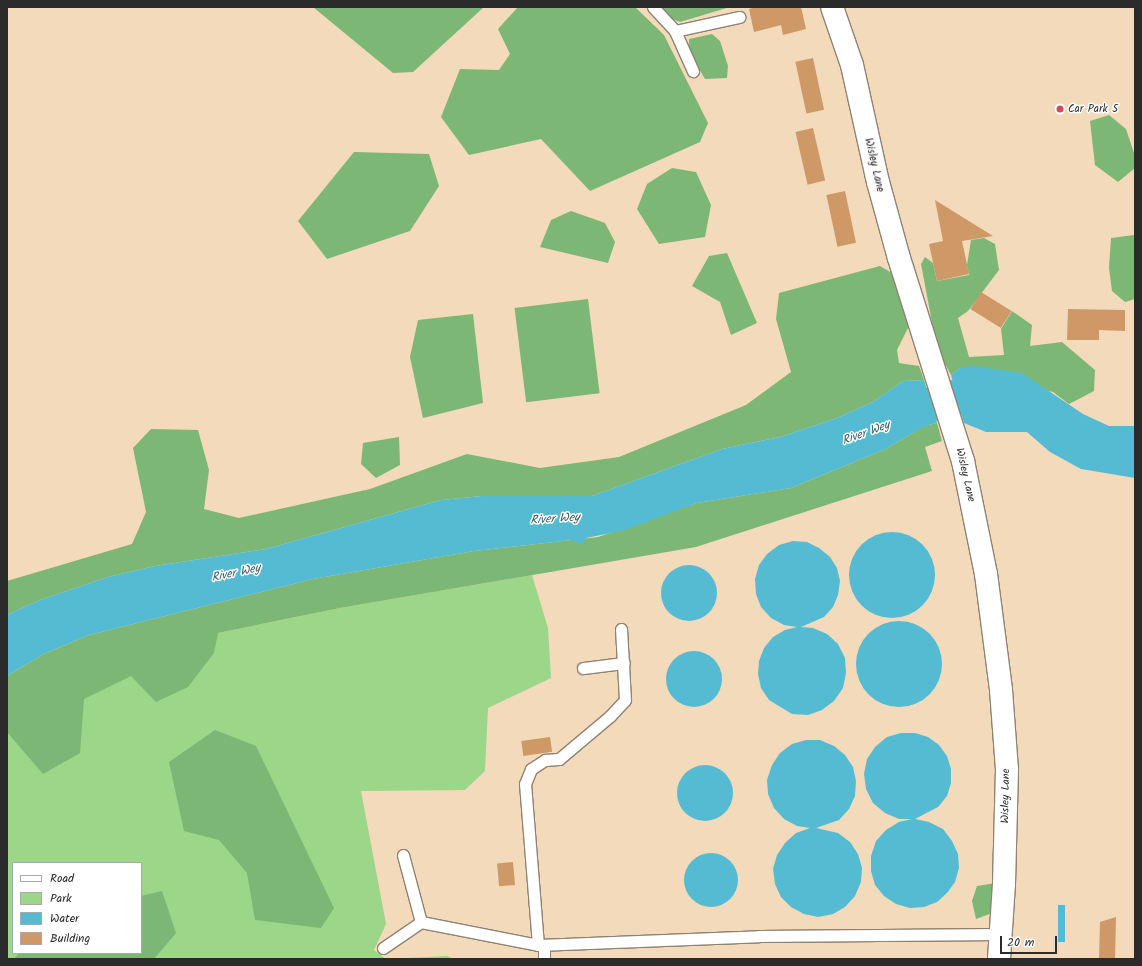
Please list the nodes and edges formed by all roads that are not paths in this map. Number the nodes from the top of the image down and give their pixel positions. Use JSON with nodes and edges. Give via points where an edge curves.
{"nodes":[{"id":1,"x":653,"y":7,"type":"edge"},
{"id":2,"x":832,"y":7,"type":"edge"},
{"id":3,"x":739,"y":17,"type":"dead end"},
{"id":4,"x":675,"y":31,"type":"junction"},
{"id":5,"x":693,"y":71,"type":"dead end"},
{"id":6,"x":621,"y":629,"type":"dead end"},
{"id":7,"x":624,"y":663,"type":"junction"},
{"id":8,"x":583,"y":668,"type":"dead end"},
{"id":9,"x":403,"y":856,"type":"dead end"},
{"id":10,"x":421,"y":922,"type":"junction"},
{"id":11,"x":1001,"y":934,"type":"junction"},
{"id":12,"x":541,"y":945,"type":"junction"},
{"id":13,"x":383,"y":948,"type":"dead end"},
{"id":14,"x":544,"y":959,"type":"edge"},
{"id":15,"x":999,"y":959,"type":"edge"}],
"edges":[{"from":1,"to":4,"type":"lane"},
{"from":2,"to":11,"type":"street","name":"Wisley Lane","via":[[852,66],[878,182],[963,461],[984,567],[1003,704],[1007,769]]},
{"from":3,"to":4,"type":"lane"},
{"from":4,"to":5,"type":"lane"},
{"from":6,"to":7,"type":"lane"},
{"from":7,"to":8,"type":"lane"},
{"from":7,"to":12,"type":"lane","via":[[625,700],[559,759],[545,760],[531,769],[525,784]]},
{"from":9,"to":10,"type":"lane"},
{"from":10,"to":12,"type":"lane"},
{"from":10,"to":13,"type":"lane"},
{"from":11,"to":12,"type":"lane","via":[[759,936]]},
{"from":11,"to":15,"type":"street","name":"Wisley Lane"},
{"from":12,"to":14,"type":"lane"}]}
